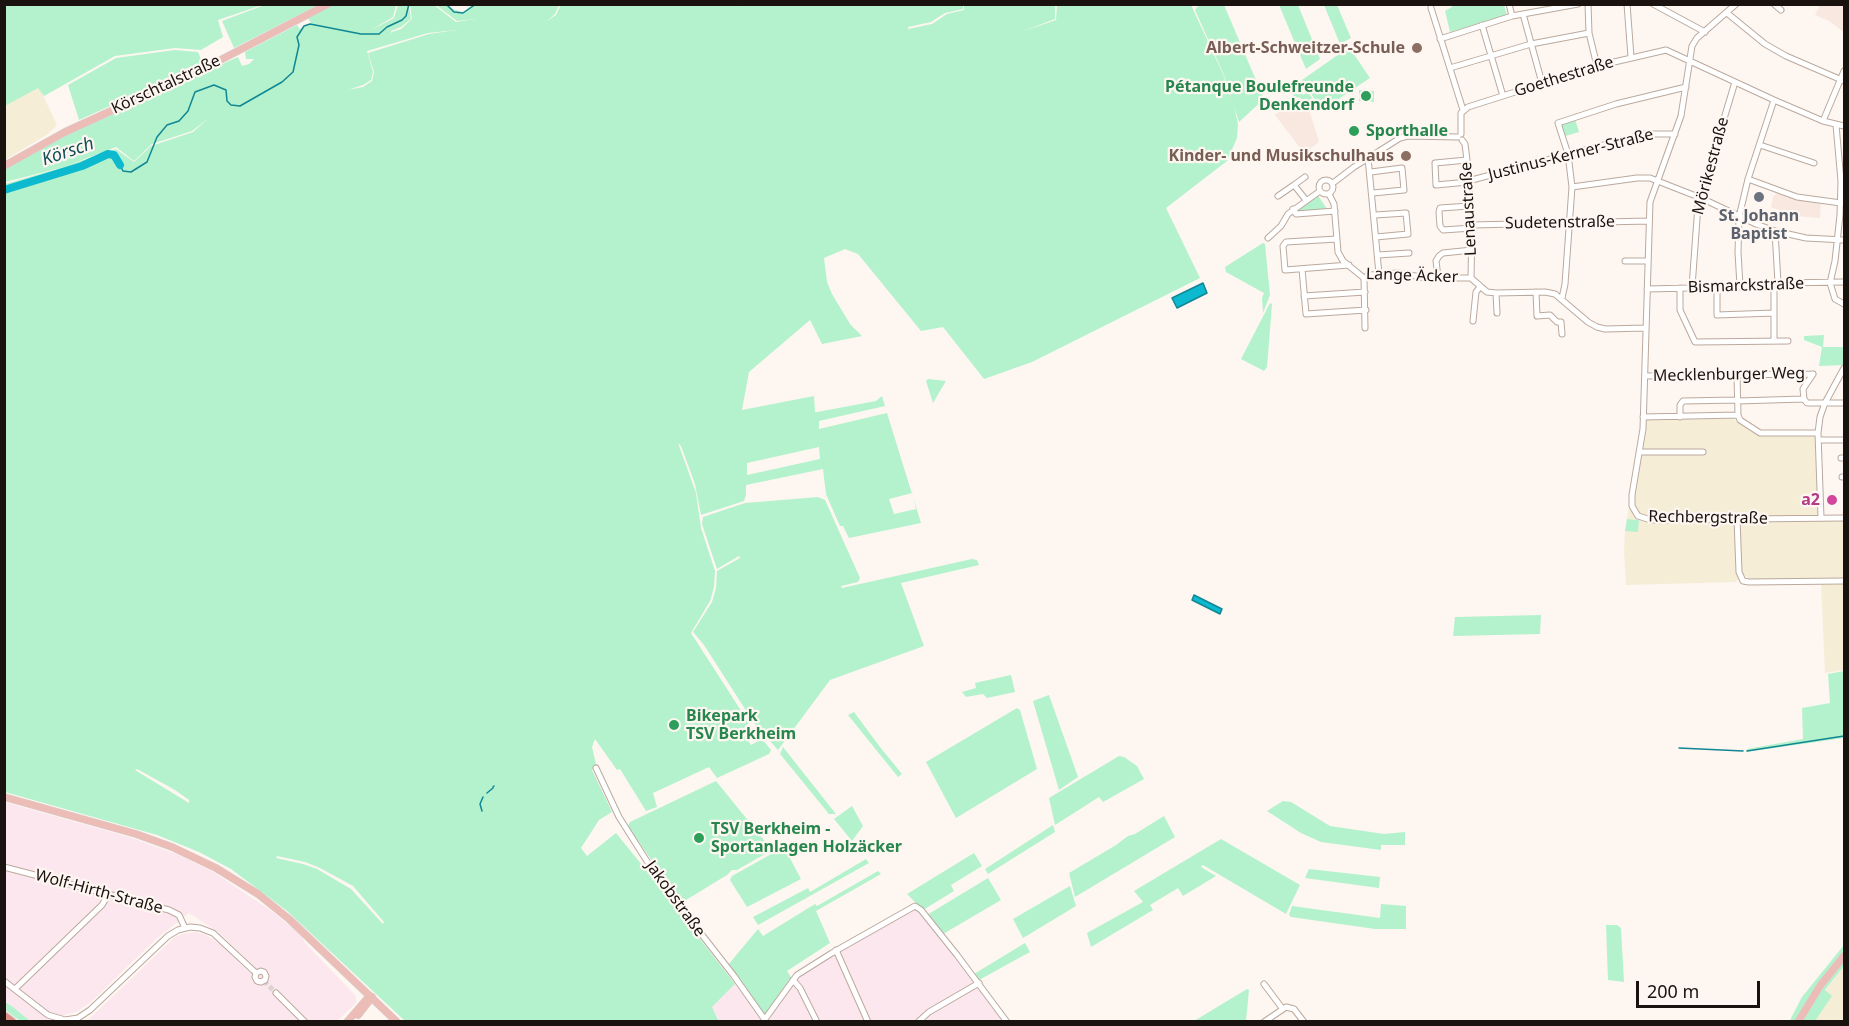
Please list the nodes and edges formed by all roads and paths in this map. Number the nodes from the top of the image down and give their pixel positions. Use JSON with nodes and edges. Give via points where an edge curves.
{"nodes":[{"id":1,"x":328,"y":4,"type":"edge"},
{"id":2,"x":1509,"y":4,"type":"edge"},
{"id":3,"x":1578,"y":4,"type":"edge"},
{"id":4,"x":1588,"y":4,"type":"edge"},
{"id":5,"x":1627,"y":4,"type":"edge"},
{"id":6,"x":1653,"y":4,"type":"edge"},
{"id":7,"x":1736,"y":4,"type":"edge"},
{"id":8,"x":1774,"y":4,"type":"edge"},
{"id":9,"x":1431,"y":8,"type":"dead end"},
{"id":10,"x":1781,"y":10,"type":"dead end"},
{"id":11,"x":1727,"y":13,"type":"junction"},
{"id":12,"x":1523,"y":14,"type":"junction"},
{"id":13,"x":1512,"y":16,"type":"junction"},
{"id":14,"x":1482,"y":25,"type":"junction"},
{"id":15,"x":1705,"y":32,"type":"junction"},
{"id":16,"x":1589,"y":33,"type":"junction"},
{"id":17,"x":1440,"y":39,"type":"junction"},
{"id":18,"x":1532,"y":44,"type":"junction"},
{"id":19,"x":1491,"y":57,"type":"junction"},
{"id":20,"x":1631,"y":57,"type":"junction"},
{"id":21,"x":1689,"y":61,"type":"junction"},
{"id":22,"x":1597,"y":66,"type":"junction"},
{"id":23,"x":1450,"y":68,"type":"junction"},
{"id":24,"x":1845,"y":71,"type":"edge"},
{"id":25,"x":1843,"y":80,"type":"edge"},
{"id":26,"x":1735,"y":82,"type":"junction"},
{"id":27,"x":1542,"y":83,"type":"junction"},
{"id":28,"x":1686,"y":87,"type":"junction"},
{"id":29,"x":1503,"y":96,"type":"junction"},
{"id":30,"x":1774,"y":100,"type":"junction"},
{"id":31,"x":1463,"y":110,"type":"junction"},
{"id":32,"x":1823,"y":121,"type":"junction"},
{"id":33,"x":1836,"y":125,"type":"junction"},
{"id":34,"x":1845,"y":126,"type":"edge"},
{"id":35,"x":1675,"y":134,"type":"junction"},
{"id":36,"x":1461,"y":137,"type":"junction"},
{"id":37,"x":1760,"y":144,"type":"junction"},
{"id":38,"x":1568,"y":154,"type":"junction"},
{"id":39,"x":1368,"y":158,"type":"junction"},
{"id":40,"x":1467,"y":160,"type":"junction"},
{"id":41,"x":1814,"y":163,"type":"dead end"},
{"id":42,"x":4,"y":166,"type":"edge"},
{"id":43,"x":1371,"y":172,"type":"junction"},
{"id":44,"x":1305,"y":177,"type":"dead end"},
{"id":45,"x":1748,"y":179,"type":"junction"},
{"id":46,"x":1468,"y":181,"type":"junction"},
{"id":47,"x":1657,"y":182,"type":"junction"},
{"id":48,"x":1333,"y":183,"type":"junction"},
{"id":49,"x":1294,"y":185,"type":"junction"},
{"id":50,"x":1572,"y":187,"type":"junction"},
{"id":51,"x":1320,"y":191,"type":"junction"},
{"id":52,"x":1373,"y":192,"type":"junction"},
{"id":53,"x":1329,"y":194,"type":"junction"},
{"id":54,"x":1278,"y":196,"type":"dead end"},
{"id":55,"x":1701,"y":198,"type":"junction"},
{"id":56,"x":1306,"y":200,"type":"junction"},
{"id":57,"x":1841,"y":203,"type":"junction"},
{"id":58,"x":1470,"y":206,"type":"junction"},
{"id":59,"x":1293,"y":209,"type":"junction"},
{"id":60,"x":1335,"y":211,"type":"junction"},
{"id":61,"x":1375,"y":215,"type":"junction"},
{"id":62,"x":1843,"y":215,"type":"edge"},
{"id":63,"x":1739,"y":217,"type":"junction"},
{"id":64,"x":1648,"y":221,"type":"junction"},
{"id":65,"x":1571,"y":222,"type":"junction"},
{"id":66,"x":1472,"y":227,"type":"junction"},
{"id":67,"x":1776,"y":231,"type":"junction"},
{"id":68,"x":1376,"y":237,"type":"junction"},
{"id":69,"x":1268,"y":238,"type":"dead end"},
{"id":70,"x":1337,"y":239,"type":"junction"},
{"id":71,"x":1841,"y":240,"type":"edge"},
{"id":72,"x":1472,"y":250,"type":"junction"},
{"id":73,"x":1409,"y":253,"type":"dead end"},
{"id":74,"x":1378,"y":255,"type":"junction"},
{"id":75,"x":1625,"y":261,"type":"dead end"},
{"id":76,"x":1647,"y":261,"type":"junction"},
{"id":77,"x":1349,"y":265,"type":"junction"},
{"id":78,"x":1302,"y":269,"type":"junction"},
{"id":79,"x":1379,"y":274,"type":"junction"},
{"id":80,"x":1364,"y":278,"type":"junction"},
{"id":81,"x":1438,"y":278,"type":"junction"},
{"id":82,"x":1471,"y":278,"type":"junction"},
{"id":83,"x":1845,"y":282,"type":"edge"},
{"id":84,"x":1830,"y":283,"type":"junction"},
{"id":85,"x":1776,"y":285,"type":"junction"},
{"id":86,"x":1740,"y":286,"type":"junction"},
{"id":87,"x":1480,"y":287,"type":"junction"},
{"id":88,"x":1692,"y":287,"type":"junction"},
{"id":89,"x":1717,"y":287,"type":"junction"},
{"id":90,"x":1680,"y":288,"type":"junction"},
{"id":91,"x":1647,"y":289,"type":"junction"},
{"id":92,"x":1365,"y":291,"type":"junction"},
{"id":93,"x":1536,"y":292,"type":"junction"},
{"id":94,"x":1496,"y":293,"type":"junction"},
{"id":95,"x":1304,"y":296,"type":"junction"},
{"id":96,"x":1562,"y":298,"type":"junction"},
{"id":97,"x":1845,"y":304,"type":"edge"},
{"id":98,"x":1366,"y":310,"type":"junction"},
{"id":99,"x":1497,"y":313,"type":"dead end"},
{"id":100,"x":1774,"y":313,"type":"junction"},
{"id":101,"x":1473,"y":321,"type":"dead end"},
{"id":102,"x":1365,"y":328,"type":"dead end"},
{"id":103,"x":1646,"y":328,"type":"junction"},
{"id":104,"x":1562,"y":334,"type":"dead end"},
{"id":105,"x":1774,"y":340,"type":"junction"},
{"id":106,"x":1788,"y":341,"type":"dead end"},
{"id":107,"x":1845,"y":368,"type":"edge"},
{"id":108,"x":1802,"y":374,"type":"junction"},
{"id":109,"x":1737,"y":375,"type":"junction"},
{"id":110,"x":1645,"y":376,"type":"junction"},
{"id":111,"x":1803,"y":389,"type":"junction"},
{"id":112,"x":1804,"y":399,"type":"junction"},
{"id":113,"x":1737,"y":400,"type":"junction"},
{"id":114,"x":1825,"y":403,"type":"junction"},
{"id":115,"x":1845,"y":403,"type":"edge"},
{"id":116,"x":1738,"y":415,"type":"junction"},
{"id":117,"x":1643,"y":417,"type":"junction"},
{"id":118,"x":1680,"y":417,"type":"junction"},
{"id":119,"x":1818,"y":433,"type":"junction"},
{"id":120,"x":1819,"y":440,"type":"junction"},
{"id":121,"x":1845,"y":440,"type":"edge"},
{"id":122,"x":1639,"y":452,"type":"junction"},
{"id":123,"x":1703,"y":452,"type":"dead end"},
{"id":124,"x":1821,"y":518,"type":"junction"},
{"id":125,"x":1845,"y":518,"type":"edge"},
{"id":126,"x":1737,"y":519,"type":"junction"},
{"id":127,"x":1845,"y":581,"type":"edge"},
{"id":128,"x":596,"y":768,"type":"dead end"},
{"id":129,"x":4,"y":797,"type":"edge"},
{"id":130,"x":4,"y":867,"type":"edge"},
{"id":131,"x":108,"y":895,"type":"junction"},
{"id":132,"x":185,"y":928,"type":"junction"},
{"id":133,"x":836,"y":950,"type":"junction"},
{"id":134,"x":1845,"y":956,"type":"edge"},
{"id":135,"x":256,"y":973,"type":"dead end"},
{"id":136,"x":793,"y":980,"type":"junction"},
{"id":137,"x":4,"y":981,"type":"edge"},
{"id":138,"x":357,"y":983,"type":"junction"},
{"id":139,"x":978,"y":983,"type":"junction"},
{"id":140,"x":1264,"y":984,"type":"dead end"},
{"id":141,"x":15,"y":989,"type":"junction"},
{"id":142,"x":276,"y":993,"type":"tunnel mouth"},
{"id":143,"x":372,"y":998,"type":"junction"},
{"id":144,"x":363,"y":1008,"type":"junction"},
{"id":145,"x":383,"y":1008,"type":"junction"},
{"id":146,"x":1282,"y":1008,"type":"junction"},
{"id":147,"x":4,"y":1016,"type":"edge"},
{"id":148,"x":765,"y":1020,"type":"edge"},
{"id":149,"x":12,"y":1022,"type":"edge"},
{"id":150,"x":305,"y":1022,"type":"edge"},
{"id":151,"x":346,"y":1022,"type":"edge"},
{"id":152,"x":352,"y":1022,"type":"edge"},
{"id":153,"x":397,"y":1022,"type":"edge"},
{"id":154,"x":817,"y":1022,"type":"edge"},
{"id":155,"x":868,"y":1022,"type":"edge"},
{"id":156,"x":918,"y":1022,"type":"edge"},
{"id":157,"x":1007,"y":1022,"type":"edge"},
{"id":158,"x":1264,"y":1022,"type":"edge"},
{"id":159,"x":1304,"y":1022,"type":"edge"},
{"id":160,"x":1798,"y":1022,"type":"edge"}],
"edges":[{"from":1,"to":42,"type":"main road","name":"Körschtalstraße","via":[[207,67],[65,132]]},
{"from":2,"to":13,"type":"street"},
{"from":3,"to":12,"type":"street"},
{"from":4,"to":16,"type":"street"},
{"from":5,"to":20,"type":"street"},
{"from":6,"to":15,"type":"street"},
{"from":7,"to":11,"type":"street","name":"Rechbergstraße"},
{"from":8,"to":10,"type":"street"},
{"from":9,"to":17,"type":"street"},
{"from":11,"to":15,"type":"street","name":"Rechbergstraße"},
{"from":11,"to":25,"type":"street","via":[[1765,44]]},
{"from":12,"to":13,"type":"street"},
{"from":12,"to":18,"type":"street"},
{"from":13,"to":14,"type":"street"},
{"from":14,"to":17,"type":"street"},
{"from":14,"to":19,"type":"street"},
{"from":15,"to":21,"type":"street","name":"Rechbergstraße","via":[[1692,46]]},
{"from":16,"to":18,"type":"street"},
{"from":16,"to":22,"type":"street"},
{"from":17,"to":23,"type":"street"},
{"from":18,"to":19,"type":"street"},
{"from":18,"to":27,"type":"street"},
{"from":19,"to":23,"type":"street"},
{"from":19,"to":29,"type":"street"},
{"from":20,"to":21,"type":"street","name":"Goethestraße","via":[[1666,50]]},
{"from":20,"to":22,"type":"street","name":"Goethestraße"},
{"from":21,"to":26,"type":"street","name":"Goethestraße"},
{"from":21,"to":28,"type":"street","name":"Rechbergstraße"},
{"from":22,"to":27,"type":"street","name":"Goethestraße"},
{"from":23,"to":31,"type":"street"},
{"from":24,"to":25,"type":"street"},
{"from":25,"to":32,"type":"street"},
{"from":26,"to":30,"type":"street","name":"Goethestraße"},
{"from":26,"to":55,"type":"street","name":"Mörikestraße"},
{"from":27,"to":29,"type":"street","name":"Goethestraße"},
{"from":28,"to":35,"type":"street","name":"Rechbergstraße"},
{"from":28,"to":38,"type":"street","via":[[1558,123]]},
{"from":29,"to":31,"type":"street","name":"Goethestraße"},
{"from":30,"to":32,"type":"street","name":"Goethestraße"},
{"from":30,"to":37,"type":"street"},
{"from":31,"to":36,"type":"street"},
{"from":32,"to":33,"type":"street","name":"Goethestraße"},
{"from":33,"to":34,"type":"street","name":"Goethestraße"},
{"from":33,"to":57,"type":"street"},
{"from":35,"to":38,"type":"street","name":"Justinus-Kerner-Straße","via":[[1645,134]]},
{"from":35,"to":47,"type":"street","name":"Rechbergstraße"},
{"from":36,"to":39,"type":"street","via":[[1408,136]]},
{"from":36,"to":40,"type":"street","name":"Lenaustraße"},
{"from":37,"to":41,"type":"street"},
{"from":37,"to":45,"type":"street"},
{"from":38,"to":46,"type":"street","name":"Justinus-Kerner-Straße"},
{"from":38,"to":50,"type":"street"},
{"from":39,"to":43,"type":"street"},
{"from":39,"to":48,"type":"street"},
{"from":40,"to":46,"type":"street","name":"Lenaustraße"},
{"from":40,"to":46,"type":"street","name":"Justinus-Kerner-Straße","via":[[1435,163],[1436,185]]},
{"from":43,"to":52,"type":"street"},
{"from":43,"to":52,"type":"street","via":[[1402,168],[1404,190]]},
{"from":44,"to":49,"type":"street"},
{"from":45,"to":57,"type":"street","via":[[1797,197]]},
{"from":45,"to":63,"type":"street"},
{"from":46,"to":58,"type":"street","name":"Lenaustraße"},
{"from":47,"to":50,"type":"street","via":[[1641,178]]},
{"from":47,"to":55,"type":"street"},
{"from":47,"to":64,"type":"street","name":"Rechbergstraße"},
{"from":48,"to":51,"type":"street","via":[[1322,181]]},
{"from":48,"to":53,"type":"street"},
{"from":49,"to":54,"type":"street"},
{"from":49,"to":56,"type":"street"},
{"from":50,"to":65,"type":"street"},
{"from":51,"to":53,"type":"street"},
{"from":51,"to":56,"type":"street"},
{"from":52,"to":61,"type":"street"},
{"from":53,"to":60,"type":"street","name":"Lange Äcker"},
{"from":55,"to":63,"type":"street"},
{"from":55,"to":88,"type":"street","name":"Mörikestraße"},
{"from":56,"to":59,"type":"street"},
{"from":57,"to":62,"type":"street"},
{"from":58,"to":66,"type":"street","name":"Lenaustraße"},
{"from":58,"to":66,"type":"street","name":"Sudetenstraße","via":[[1440,208],[1439,219],[1443,230]]},
{"from":59,"to":60,"type":"street","via":[[1296,214]]},
{"from":59,"to":69,"type":"street"},
{"from":60,"to":70,"type":"street","name":"Lange Äcker"},
{"from":61,"to":68,"type":"street"},
{"from":61,"to":68,"type":"street","via":[[1406,213],[1408,234]]},
{"from":62,"to":71,"type":"street"},
{"from":63,"to":67,"type":"street"},
{"from":63,"to":86,"type":"street"},
{"from":64,"to":65,"type":"street","name":"Sudetenstraße"},
{"from":64,"to":76,"type":"street","name":"Rechbergstraße"},
{"from":65,"to":66,"type":"street","name":"Sudetenstraße"},
{"from":65,"to":96,"type":"street"},
{"from":66,"to":72,"type":"street","name":"Lenaustraße"},
{"from":67,"to":71,"type":"street"},
{"from":67,"to":85,"type":"street"},
{"from":68,"to":74,"type":"street"},
{"from":70,"to":77,"type":"street","name":"Lange Äcker","via":[[1338,252]]},
{"from":70,"to":78,"type":"street","via":[[1286,242],[1285,270]]},
{"from":71,"to":84,"type":"street"},
{"from":72,"to":81,"type":"street","via":[[1443,253],[1437,261]]},
{"from":72,"to":82,"type":"street","name":"Lenaustraße"},
{"from":73,"to":74,"type":"street"},
{"from":74,"to":79,"type":"street"},
{"from":75,"to":76,"type":"street"},
{"from":76,"to":91,"type":"street","name":"Rechbergstraße"},
{"from":77,"to":78,"type":"street"},
{"from":77,"to":80,"type":"street","name":"Lange Äcker"},
{"from":78,"to":95,"type":"street"},
{"from":79,"to":80,"type":"street","name":"Lange Äcker"},
{"from":79,"to":81,"type":"street","name":"Lange Äcker"},
{"from":80,"to":92,"type":"street"},
{"from":81,"to":82,"type":"street","name":"Lange Äcker"},
{"from":82,"to":87,"type":"street","name":"Lange Äcker"},
{"from":83,"to":84,"type":"street","name":"Bismarckstraße"},
{"from":84,"to":85,"type":"street","name":"Bismarckstraße"},
{"from":84,"to":97,"type":"street","via":[[1835,299]]},
{"from":85,"to":86,"type":"street","name":"Bismarckstraße"},
{"from":85,"to":100,"type":"street"},
{"from":86,"to":89,"type":"street","name":"Bismarckstraße"},
{"from":87,"to":94,"type":"street","name":"Lange Äcker"},
{"from":87,"to":101,"type":"street","name":"Lange Äcker"},
{"from":88,"to":89,"type":"street","name":"Bismarckstraße"},
{"from":88,"to":90,"type":"street","name":"Bismarckstraße"},
{"from":89,"to":100,"type":"street","via":[[1717,315]]},
{"from":90,"to":91,"type":"street","name":"Bismarckstraße"},
{"from":90,"to":105,"type":"street","via":[[1680,310],[1695,342]]},
{"from":91,"to":103,"type":"street","name":"Rechbergstraße"},
{"from":92,"to":95,"type":"street"},
{"from":92,"to":98,"type":"street"},
{"from":93,"to":94,"type":"street","name":"Lange Äcker"},
{"from":93,"to":96,"type":"street","name":"Lange Äcker"},
{"from":93,"to":104,"type":"street","via":[[1537,316],[1550,315],[1561,322]]},
{"from":94,"to":99,"type":"street"},
{"from":95,"to":98,"type":"street","via":[[1306,314]]},
{"from":96,"to":103,"type":"street","name":"Lange Äcker","via":[[1597,327]]},
{"from":98,"to":102,"type":"street"},
{"from":100,"to":105,"type":"street"},
{"from":103,"to":110,"type":"street","name":"Rechbergstraße"},
{"from":105,"to":106,"type":"street"},
{"from":107,"to":114,"type":"street"},
{"from":108,"to":109,"type":"street","name":"Mecklenburger Weg"},
{"from":108,"to":111,"type":"street"},
{"from":108,"to":111,"type":"street","name":"Mecklenburger Weg","via":[[1813,374]]},
{"from":109,"to":110,"type":"street","name":"Mecklenburger Weg"},
{"from":109,"to":113,"type":"street"},
{"from":110,"to":117,"type":"street","name":"Rechbergstraße"},
{"from":111,"to":112,"type":"street"},
{"from":112,"to":113,"type":"street"},
{"from":112,"to":114,"type":"street","via":[[1807,403]]},
{"from":113,"to":116,"type":"street"},
{"from":113,"to":118,"type":"street","via":[[1683,401]]},
{"from":114,"to":115,"type":"street"},
{"from":114,"to":119,"type":"street"},
{"from":116,"to":118,"type":"street"},
{"from":116,"to":119,"type":"street","via":[[1760,433]]},
{"from":117,"to":118,"type":"street"},
{"from":117,"to":122,"type":"street","name":"Rechbergstraße"},
{"from":119,"to":120,"type":"street"},
{"from":120,"to":121,"type":"street"},
{"from":120,"to":124,"type":"street"},
{"from":122,"to":123,"type":"street"},
{"from":122,"to":126,"type":"street","name":"Rechbergstraße","via":[[1632,498],[1638,516],[1656,520]]},
{"from":124,"to":125,"type":"street","name":"Rechbergstraße"},
{"from":124,"to":126,"type":"street","name":"Rechbergstraße"},
{"from":126,"to":127,"type":"street","via":[[1738,572],[1745,582]]},
{"from":128,"to":148,"type":"street","name":"Jakobstraße","via":[[619,817],[651,868]]},
{"from":129,"to":138,"type":"main road","via":[[136,834],[216,868],[273,905]]},
{"from":130,"to":131,"type":"street","name":"Wolf-Hirth-Straße"},
{"from":131,"to":132,"type":"street","name":"Wolf-Hirth-Straße","via":[[172,911]]},
{"from":131,"to":141,"type":"street"},
{"from":132,"to":135,"type":"street","via":[[197,927],[213,933]]},
{"from":132,"to":141,"type":"street","via":[[168,936],[78,1018],[65,1020],[48,1014]]},
{"from":133,"to":136,"type":"street"},
{"from":133,"to":139,"type":"street","via":[[916,907]]},
{"from":133,"to":155,"type":"street"},
{"from":134,"to":160,"type":"main road"},
{"from":136,"to":148,"type":"street"},
{"from":136,"to":154,"type":"street"},
{"from":137,"to":141,"type":"street"},
{"from":138,"to":143,"type":"main road"},
{"from":138,"to":144,"type":"main road"},
{"from":139,"to":156,"type":"street"},
{"from":139,"to":157,"type":"street"},
{"from":140,"to":146,"type":"street"},
{"from":142,"to":150,"type":"street"},
{"from":143,"to":144,"type":"main road"},
{"from":143,"to":145,"type":"main road"},
{"from":144,"to":145,"type":"main road"},
{"from":144,"to":151,"type":"main road"},
{"from":144,"to":152,"type":"main road"},
{"from":145,"to":153,"type":"main road"},
{"from":146,"to":158,"type":"street"},
{"from":146,"to":159,"type":"street","via":[[1291,1007]]},
{"from":147,"to":149,"type":"highway"}]}
